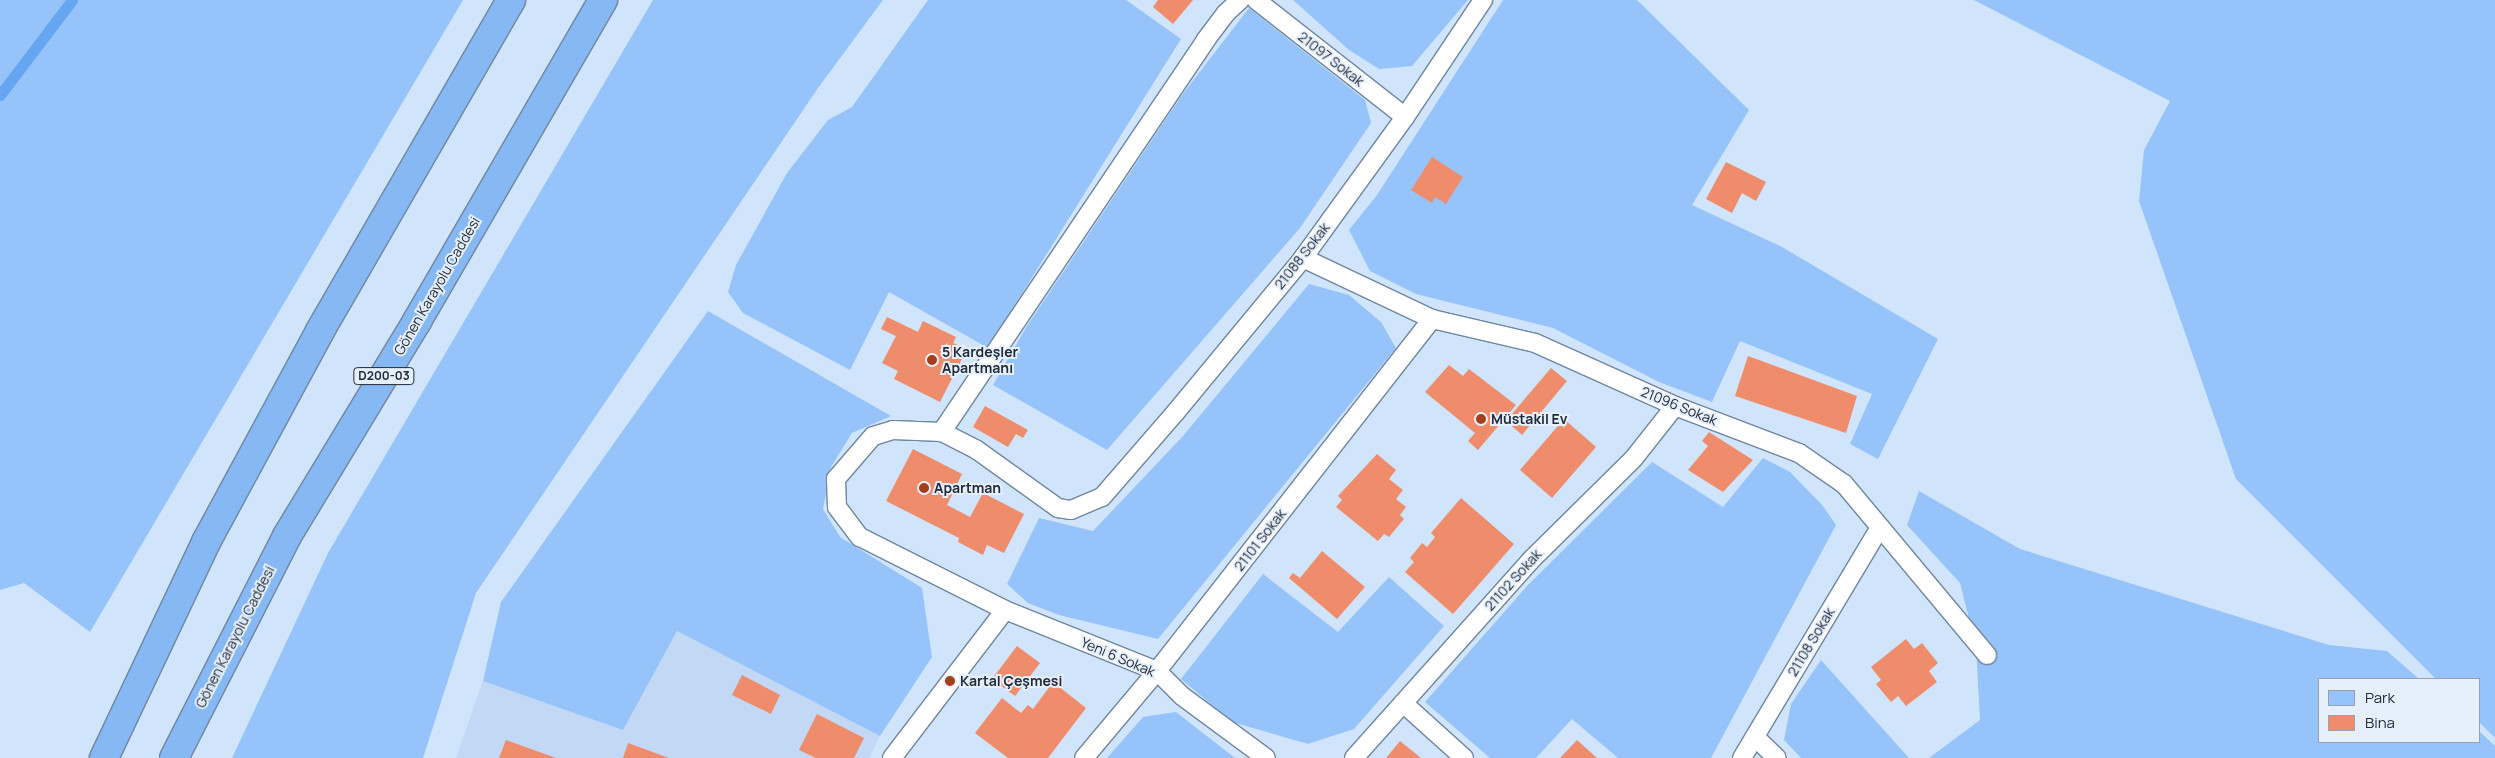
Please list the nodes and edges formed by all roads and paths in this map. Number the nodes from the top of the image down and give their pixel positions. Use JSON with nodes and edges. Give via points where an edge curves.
{"nodes":[{"id":1,"x":511,"y":0,"type":"edge"},
{"id":2,"x":603,"y":0,"type":"edge"},
{"id":3,"x":1240,"y":0,"type":"edge"},
{"id":4,"x":1256,"y":0,"type":"edge"},
{"id":5,"x":1483,"y":0,"type":"edge"},
{"id":6,"x":1405,"y":117,"type":"junction"},
{"id":7,"x":1303,"y":258,"type":"junction"},
{"id":8,"x":1432,"y":319,"type":"junction"},
{"id":9,"x":1675,"y":406,"type":"junction"},
{"id":10,"x":942,"y":432,"type":"junction"},
{"id":11,"x":1880,"y":527,"type":"junction"},
{"id":12,"x":1005,"y":610,"type":"junction"},
{"id":13,"x":1987,"y":655,"type":"dead end"},
{"id":14,"x":1157,"y":671,"type":"junction"},
{"id":15,"x":1403,"y":703,"type":"junction"},
{"id":16,"x":1755,"y":737,"type":"junction"},
{"id":17,"x":104,"y":758,"type":"edge"},
{"id":18,"x":174,"y":758,"type":"edge"},
{"id":19,"x":892,"y":758,"type":"edge"},
{"id":20,"x":1084,"y":758,"type":"edge"},
{"id":21,"x":1266,"y":758,"type":"edge"},
{"id":22,"x":1354,"y":758,"type":"edge"},
{"id":23,"x":1464,"y":758,"type":"edge"},
{"id":24,"x":1742,"y":758,"type":"edge"},
{"id":25,"x":1777,"y":758,"type":"edge"}],
"edges":[{"from":1,"to":17,"type":"highway","via":[[320,331],[206,542]]},
{"from":2,"to":18,"type":"highway","name":"Gönen Karayolu Caddesi","number":"D200-03","via":[[417,321],[287,536]]},
{"from":3,"to":10,"type":"lane","via":[[1206,40]]},
{"from":4,"to":6,"type":"lane","name":"21097 Sokak"},
{"from":5,"to":6,"type":"lane","name":"21088 Sokak"},
{"from":6,"to":7,"type":"lane","name":"21088 Sokak"},
{"from":7,"to":8,"type":"lane","name":"21096 Sokak"},
{"from":7,"to":10,"type":"lane","name":"21088 Sokak","via":[[1176,413],[1102,497],[1071,510],[1058,508],[977,450]]},
{"from":8,"to":9,"type":"lane","name":"21096 Sokak","via":[[1535,343]]},
{"from":8,"to":14,"type":"lane","name":"21101 Sokak"},
{"from":9,"to":11,"type":"lane","name":"21096 Sokak","via":[[1799,452],[1844,484]]},
{"from":9,"to":15,"type":"lane","name":"21102 Sokak","via":[[1634,458],[1530,561]]},
{"from":10,"to":12,"type":"lane","name":"Yeni 6 Sokak","via":[[893,430],[872,436],[836,479],[837,507],[860,537]]},
{"from":11,"to":13,"type":"lane","name":"21096 Sokak"},
{"from":11,"to":16,"type":"lane","name":"21108 Sokak"},
{"from":12,"to":14,"type":"lane","name":"Yeni 6 Sokak"},
{"from":12,"to":19,"type":"lane"},
{"from":14,"to":20,"type":"lane","name":"21101 Sokak"},
{"from":14,"to":21,"type":"lane","name":"Yeni 6 Sokak","via":[[1182,696]]},
{"from":15,"to":22,"type":"lane","name":"21102 Sokak"},
{"from":15,"to":23,"type":"lane"},
{"from":16,"to":24,"type":"lane","name":"21108 Sokak"},
{"from":16,"to":25,"type":"lane"}]}
